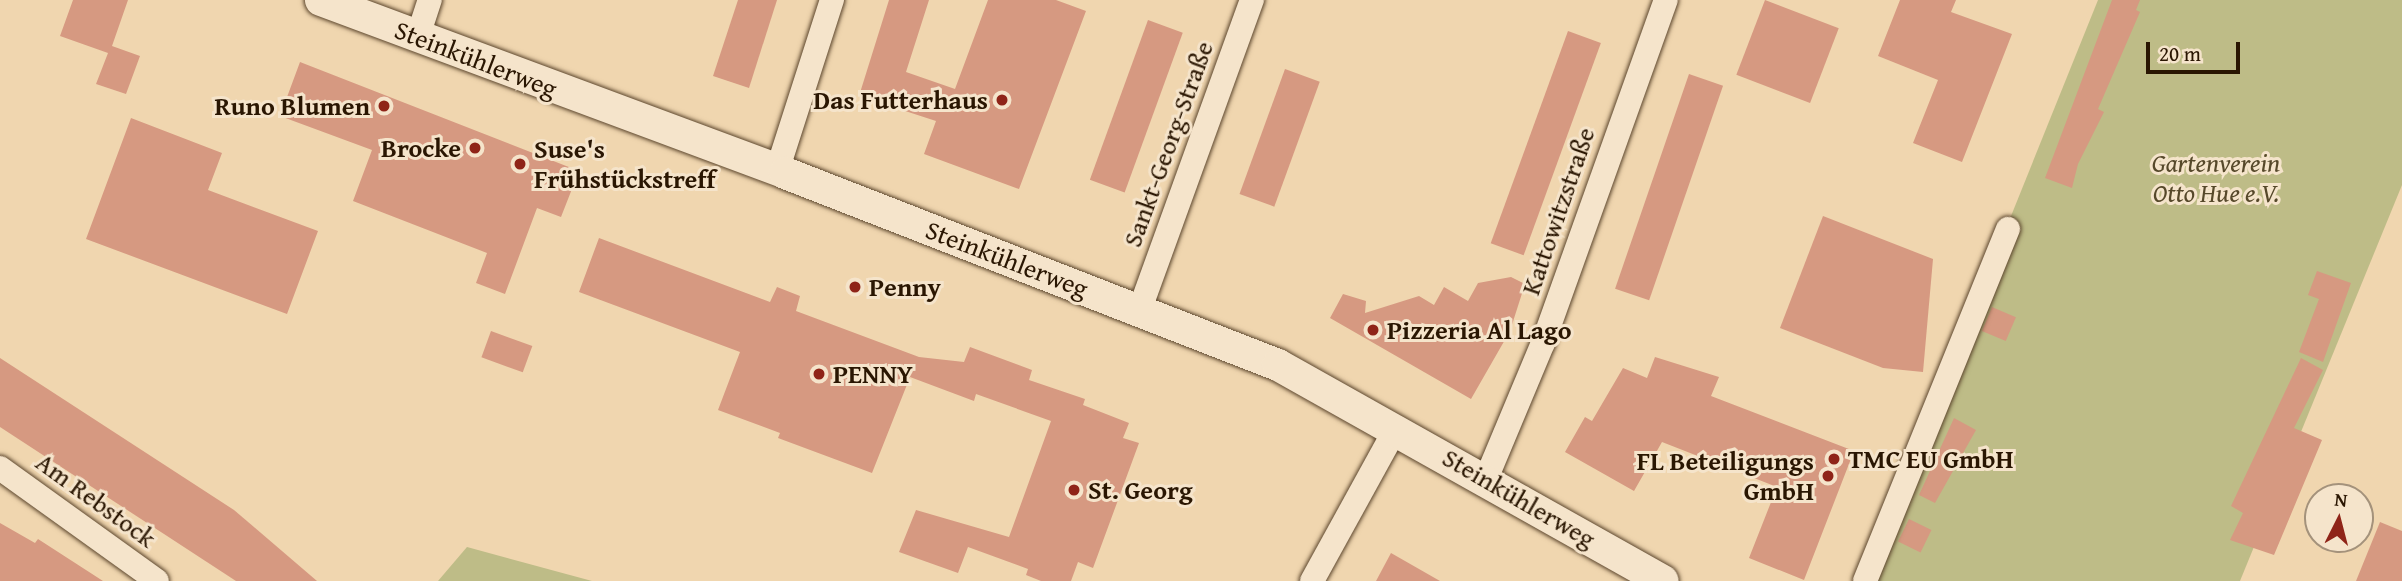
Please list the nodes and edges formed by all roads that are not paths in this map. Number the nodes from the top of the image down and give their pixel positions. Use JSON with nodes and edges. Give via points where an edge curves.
{"nodes":[{"id":1,"x":321,"y":0,"type":"edge"},
{"id":2,"x":430,"y":0,"type":"edge"},
{"id":3,"x":832,"y":0,"type":"edge"},
{"id":4,"x":1252,"y":0,"type":"edge"},
{"id":5,"x":1666,"y":0,"type":"edge"},
{"id":6,"x":418,"y":36,"type":"junction"},
{"id":7,"x":777,"y":170,"type":"junction"},
{"id":8,"x":2008,"y":229,"type":"dead end"},
{"id":9,"x":1140,"y":309,"type":"junction"},
{"id":10,"x":1396,"y":428,"type":"junction"},
{"id":11,"x":0,"y":468,"type":"edge"},
{"id":12,"x":1486,"y":479,"type":"junction"},
{"id":13,"x":157,"y":581,"type":"edge"},
{"id":14,"x":1312,"y":581,"type":"edge"},
{"id":15,"x":1663,"y":581,"type":"edge"},
{"id":16,"x":1865,"y":581,"type":"edge"}],
"edges":[{"from":1,"to":6,"type":"street","name":"Steinkühlerweg"},
{"from":2,"to":6,"type":"street"},
{"from":3,"to":7,"type":"street"},
{"from":4,"to":9,"type":"street","name":"Sankt-Georg-Straße"},
{"from":5,"to":12,"type":"street","name":"Kattowitzstraße","via":[[1544,343]]},
{"from":6,"to":7,"type":"street","name":"Steinkühlerweg"},
{"from":7,"to":9,"type":"street","name":"Steinkühlerweg"},
{"from":8,"to":16,"type":"street"},
{"from":9,"to":10,"type":"street","name":"Steinkühlerweg","via":[[1278,365]]},
{"from":10,"to":12,"type":"street","name":"Steinkühlerweg"},
{"from":10,"to":14,"type":"street"},
{"from":11,"to":13,"type":"street","name":"Am Rebstock"},
{"from":12,"to":15,"type":"street","name":"Steinkühlerweg"}]}
